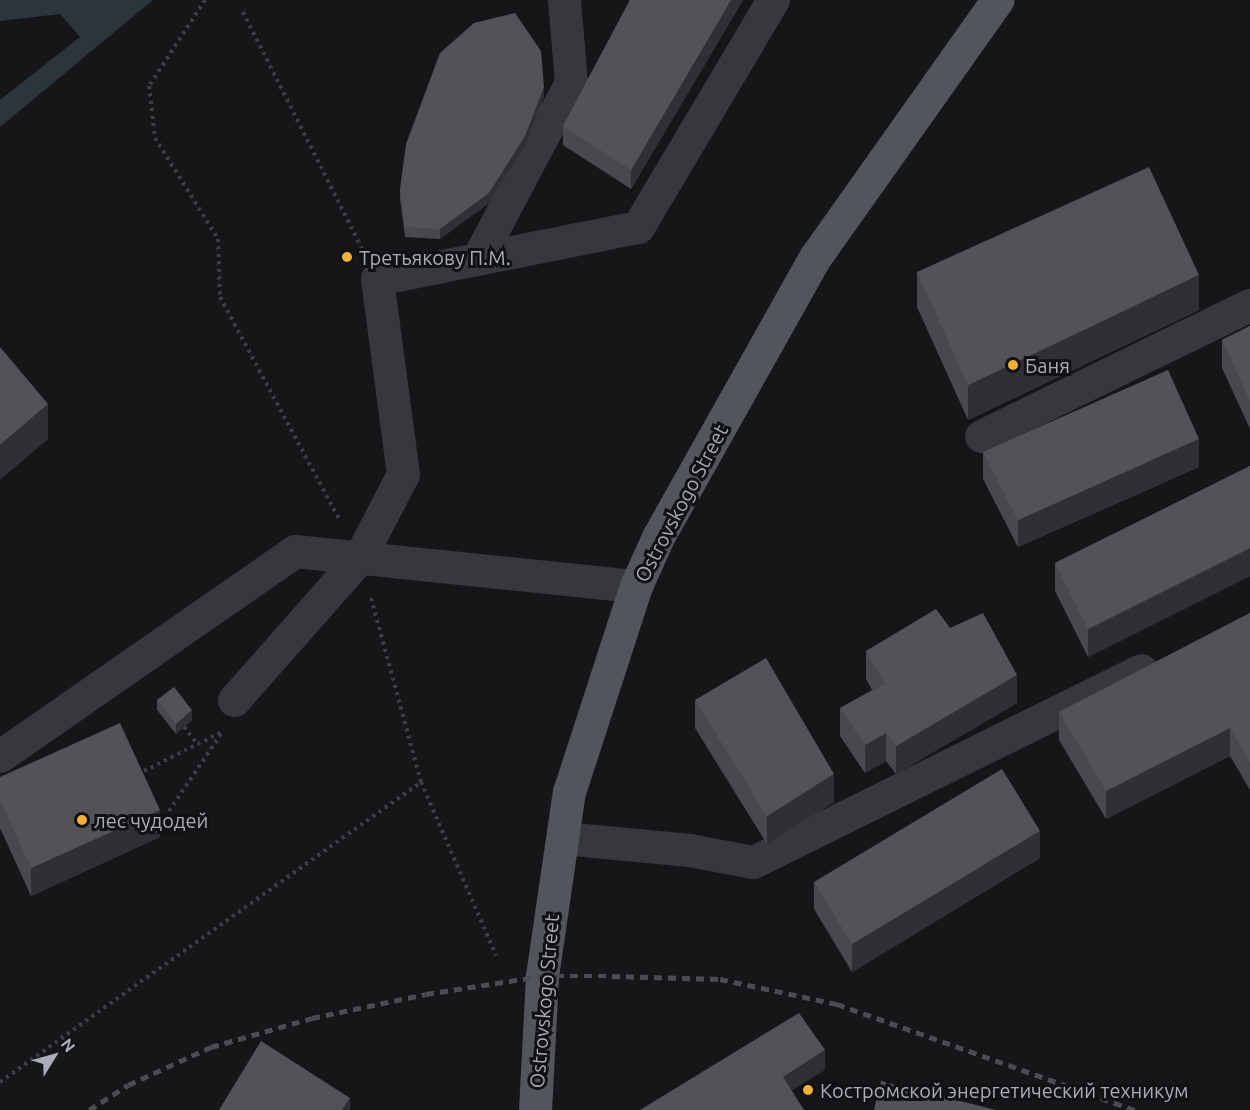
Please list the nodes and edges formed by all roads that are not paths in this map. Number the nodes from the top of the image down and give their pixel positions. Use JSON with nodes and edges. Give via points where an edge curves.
{"nodes":[{"id":1,"x":564,"y":0,"type":"edge"},
{"id":2,"x":773,"y":0,"type":"edge"},
{"id":3,"x":997,"y":0,"type":"edge"},
{"id":4,"x":478,"y":258,"type":"junction"},
{"id":5,"x":1250,"y":305,"type":"edge"},
{"id":6,"x":981,"y":436,"type":"dead end"},
{"id":7,"x":360,"y":557,"type":"junction"},
{"id":8,"x":636,"y":586,"type":"junction"},
{"id":9,"x":1165,"y":659,"type":"edge"},
{"id":10,"x":234,"y":700,"type":"road end"},
{"id":11,"x":0,"y":756,"type":"edge"},
{"id":12,"x":563,"y":838,"type":"junction"},
{"id":13,"x":539,"y":1104,"type":"edge"}],
"edges":[{"from":1,"to":4,"type":"lane","via":[[572,82]]},
{"from":2,"to":4,"type":"lane","via":[[638,227]]},
{"from":3,"to":8,"type":"main road","name":"Ostrovskogo Street","via":[[816,256],[658,537]]},
{"from":4,"to":7,"type":"lane","via":[[377,279],[403,474]]},
{"from":5,"to":6,"type":"lane"},
{"from":7,"to":8,"type":"lane"},
{"from":7,"to":10,"type":"lane"},
{"from":7,"to":11,"type":"lane","via":[[295,550]]},
{"from":8,"to":12,"type":"main road","name":"Ostrovskogo Street","via":[[569,792]]},
{"from":9,"to":12,"type":"lane","via":[[753,862],[689,850]]},
{"from":12,"to":13,"type":"main road","name":"Ostrovskogo Street","via":[[542,976]]}]}
